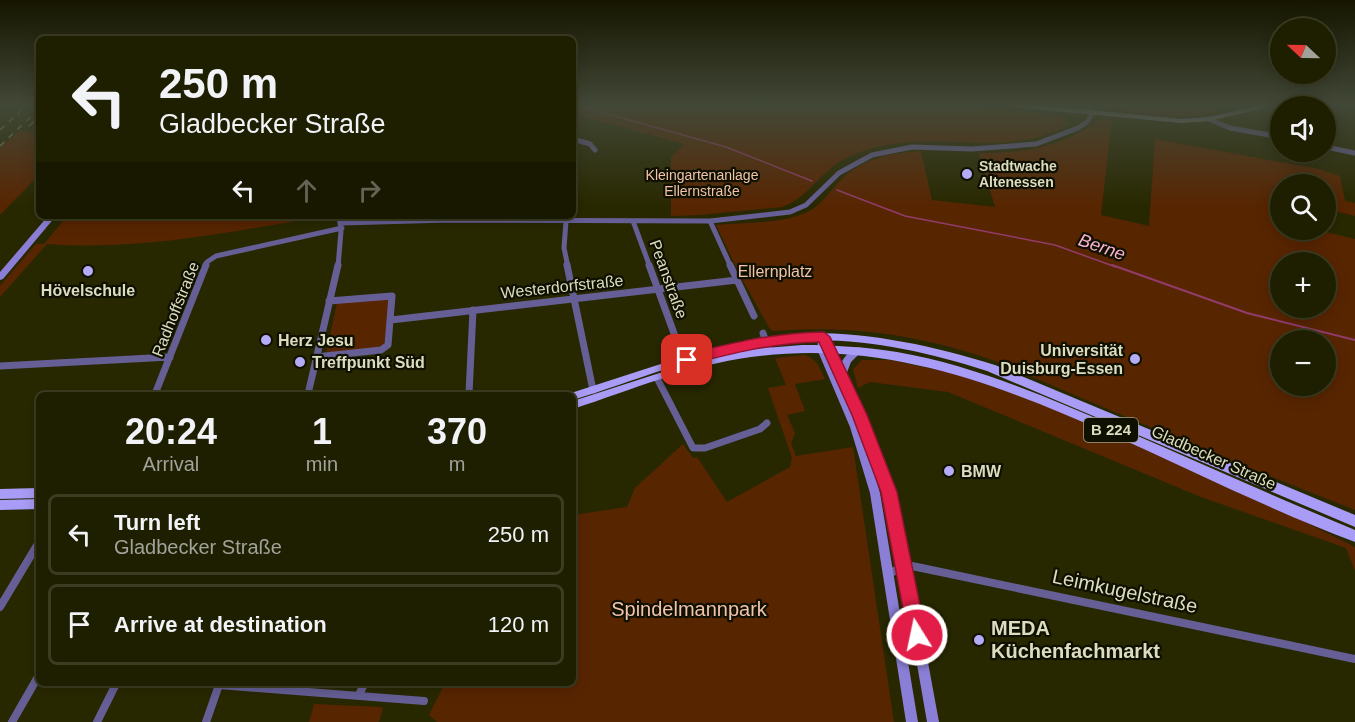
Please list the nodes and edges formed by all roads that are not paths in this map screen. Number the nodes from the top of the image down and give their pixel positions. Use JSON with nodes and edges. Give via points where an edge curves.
{"nodes":[{"id":1,"x":1050,"y":139,"type":"edge"},
{"id":2,"x":576,"y":140,"type":"edge"},
{"id":3,"x":1336,"y":149,"type":"edge"},
{"id":4,"x":595,"y":150,"type":"dead end"},
{"id":5,"x":1355,"y":153,"type":"edge"},
{"id":6,"x":49,"y":219,"type":"edge"},
{"id":7,"x":485,"y":219,"type":"edge"},
{"id":8,"x":536,"y":219,"type":"edge"},
{"id":9,"x":566,"y":221,"type":"junction"},
{"id":10,"x":633,"y":221,"type":"junction"},
{"id":11,"x":710,"y":221,"type":"junction"},
{"id":12,"x":341,"y":223,"type":"edge"},
{"id":13,"x":2,"y":272,"type":"edge"},
{"id":14,"x":737,"y":280,"type":"junction"},
{"id":15,"x":659,"y":289,"type":"junction"},
{"id":16,"x":574,"y":299,"type":"junction"},
{"id":17,"x":330,"y":301,"type":"junction"},
{"id":18,"x":472,"y":310,"type":"junction"},
{"id":19,"x":754,"y":316,"type":"dead end"},
{"id":20,"x":391,"y":320,"type":"junction"},
{"id":21,"x":766,"y":341,"type":"junction"},
{"id":22,"x":825,"y":345,"type":"junction"},
{"id":23,"x":679,"y":346,"type":"dead end"},
{"id":24,"x":808,"y":349,"type":"junction"},
{"id":25,"x":859,"y":350,"type":"junction"},
{"id":26,"x":170,"y":357,"type":"junction"},
{"id":27,"x":316,"y":357,"type":"junction"},
{"id":28,"x":825,"y":360,"type":"junction"},
{"id":29,"x":0,"y":366,"type":"edge"},
{"id":30,"x":842,"y":375,"type":"junction"},
{"id":31,"x":657,"y":378,"type":"junction"},
{"id":32,"x":593,"y":390,"type":"junction"},
{"id":33,"x":156,"y":392,"type":"edge"},
{"id":34,"x":308,"y":392,"type":"edge"},
{"id":35,"x":469,"y":392,"type":"edge"},
{"id":36,"x":576,"y":395,"type":"edge"},
{"id":37,"x":576,"y":404,"type":"edge"},
{"id":38,"x":767,"y":423,"type":"dead end"},
{"id":39,"x":878,"y":460,"type":"junction"},
{"id":40,"x":870,"y":473,"type":"junction"},
{"id":41,"x":889,"y":492,"type":"junction"},
{"id":42,"x":36,"y":493,"type":"edge"},
{"id":43,"x":875,"y":493,"type":"junction"},
{"id":44,"x":0,"y":494,"type":"edge"},
{"id":45,"x":36,"y":504,"type":"edge"},
{"id":46,"x":0,"y":505,"type":"edge"},
{"id":47,"x":1355,"y":521,"type":"edge"},
{"id":48,"x":1355,"y":536,"type":"edge"},
{"id":49,"x":36,"y":547,"type":"edge"},
{"id":50,"x":905,"y":565,"type":"junction"},
{"id":51,"x":889,"y":574,"type":"junction"},
{"id":52,"x":0,"y":607,"type":"edge"},
{"id":53,"x":1355,"y":658,"type":"edge"},
{"id":54,"x":36,"y":680,"type":"edge"},
{"id":55,"x":115,"y":686,"type":"edge"},
{"id":56,"x":219,"y":686,"type":"edge"},
{"id":57,"x":248,"y":686,"type":"edge"},
{"id":58,"x":362,"y":686,"type":"edge"},
{"id":59,"x":359,"y":694,"type":"junction"},
{"id":60,"x":424,"y":701,"type":"dead end"},
{"id":61,"x":12,"y":722,"type":"edge"},
{"id":62,"x":97,"y":722,"type":"edge"},
{"id":63,"x":206,"y":722,"type":"edge"},
{"id":64,"x":912,"y":722,"type":"edge"},
{"id":65,"x":933,"y":722,"type":"edge"}],
"edges":[{"from":1,"to":11,"type":"street","via":[[1036,144],[972,149],[912,147],[878,154],[839,173],[806,205],[790,212]]},
{"from":2,"to":4,"type":"street"},
{"from":3,"to":5,"type":"street"},
{"from":6,"to":13,"type":"main road"},
{"from":7,"to":12,"type":"street"},
{"from":8,"to":9,"type":"street"},
{"from":9,"to":10,"type":"street"},
{"from":9,"to":16,"type":"street","via":[[564,248]]},
{"from":10,"to":11,"type":"street"},
{"from":10,"to":15,"type":"street","name":"Peanstraße"},
{"from":11,"to":14,"type":"street"},
{"from":12,"to":17,"type":"street"},
{"from":12,"to":26,"type":"street","name":"Radhoffstraße","via":[[209,260]]},
{"from":14,"to":15,"type":"street","name":"Westerdorfstraße"},
{"from":14,"to":19,"type":"street"},
{"from":15,"to":16,"type":"street","name":"Westerdorfstraße"},
{"from":15,"to":23,"type":"street","name":"Peanstraße"},
{"from":16,"to":18,"type":"street","name":"Westerdorfstraße"},
{"from":16,"to":32,"type":"street"},
{"from":17,"to":20,"type":"street","via":[[392,296]]},
{"from":17,"to":27,"type":"street"},
{"from":18,"to":20,"type":"street","name":"Westerdorfstraße"},
{"from":18,"to":35,"type":"street"},
{"from":20,"to":27,"type":"street","via":[[386,348]]},
{"from":21,"to":22,"type":"main road","name":"Gladbecker Straße","number":"B 224"},
{"from":21,"to":24,"type":"main road","name":"Gladbecker Straße","number":"B 224"},
{"from":21,"to":31,"type":"main road","name":"Gladbecker Straße","number":"B 224"},
{"from":21,"to":32,"type":"main road","name":"Gladbecker Straße","number":"B 224","via":[[720,350]]},
{"from":22,"to":24,"type":"main road","name":"Gladbecker Straße","number":"B 224"},
{"from":22,"to":25,"type":"main road","name":"Gladbecker Straße","number":"B 224"},
{"from":22,"to":28,"type":"main road"},
{"from":22,"to":30,"type":"main road"},
{"from":22,"to":47,"type":"main road","name":"Gladbecker Straße","number":"B 224","via":[[907,345],[952,355]]},
{"from":24,"to":28,"type":"main road"},
{"from":25,"to":30,"type":"main road","via":[[847,360]]},
{"from":25,"to":48,"type":"main road","name":"Gladbecker Straße","number":"B 224","via":[[923,360],[986,378]]},
{"from":26,"to":29,"type":"street"},
{"from":26,"to":33,"type":"street","name":"Radhoffstraße"},
{"from":27,"to":34,"type":"street"},
{"from":28,"to":40,"type":"main road","via":[[855,427]]},
{"from":30,"to":39,"type":"main road"},
{"from":31,"to":37,"type":"main road","name":"Gladbecker Straße","number":"B 224"},
{"from":31,"to":38,"type":"street","via":[[693,448],[705,448]]},
{"from":32,"to":36,"type":"main road","name":"Gladbecker Straße","number":"B 224"},
{"from":39,"to":40,"type":"main road","via":[[877,473]]},
{"from":39,"to":41,"type":"main road"},
{"from":40,"to":43,"type":"main road"},
{"from":41,"to":43,"type":"main road"},
{"from":41,"to":50,"type":"main road"},
{"from":42,"to":44,"type":"main road"},
{"from":43,"to":51,"type":"main road"},
{"from":45,"to":46,"type":"main road"},
{"from":49,"to":52,"type":"street"},
{"from":50,"to":51,"type":"street"},
{"from":50,"to":53,"type":"street","name":"Leimkugelstraße"},
{"from":50,"to":65,"type":"main road"},
{"from":51,"to":64,"type":"main road"},
{"from":54,"to":61,"type":"street"},
{"from":55,"to":62,"type":"street"},
{"from":56,"to":63,"type":"street"},
{"from":57,"to":59,"type":"street"},
{"from":58,"to":59,"type":"street"},
{"from":59,"to":60,"type":"street"}]}
